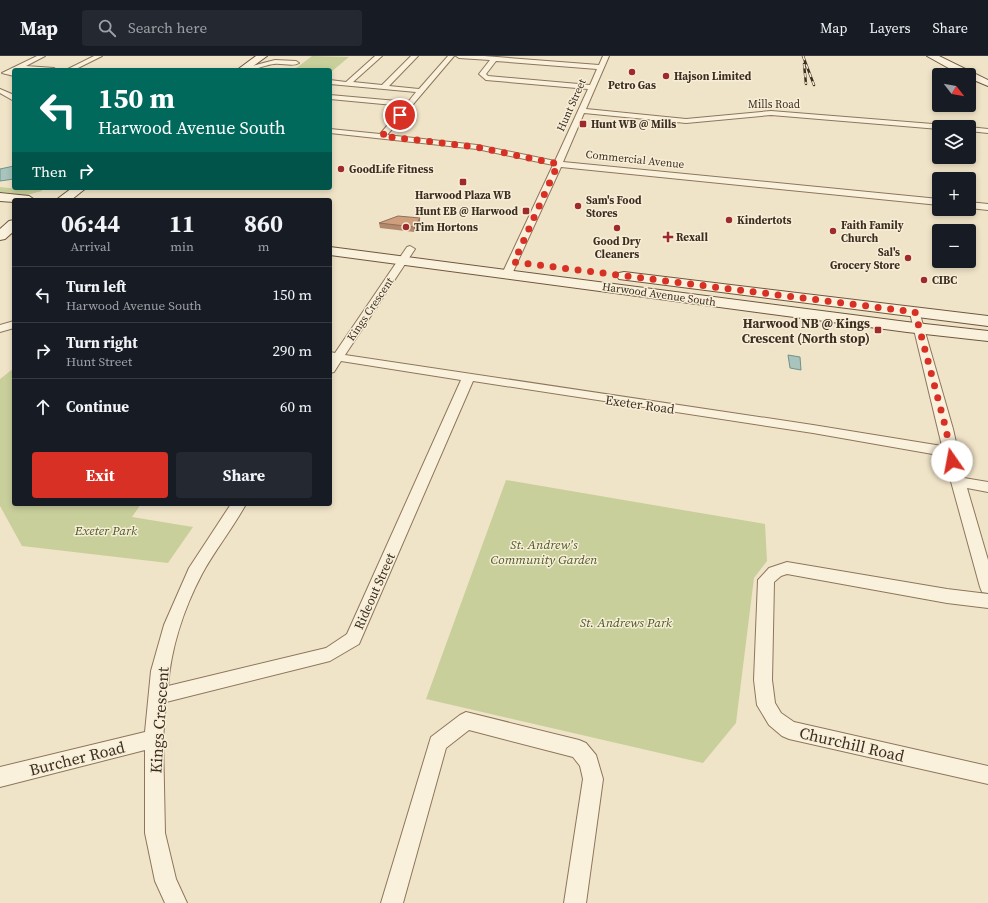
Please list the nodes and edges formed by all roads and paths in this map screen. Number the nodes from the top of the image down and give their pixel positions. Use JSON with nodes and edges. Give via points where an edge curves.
{"nodes":[{"id":1,"x":42,"y":56,"type":"edge"},
{"id":2,"x":98,"y":56,"type":"edge"},
{"id":3,"x":262,"y":56,"type":"edge"},
{"id":4,"x":267,"y":56,"type":"edge"},
{"id":5,"x":379,"y":56,"type":"edge"},
{"id":6,"x":415,"y":56,"type":"edge"},
{"id":7,"x":451,"y":56,"type":"edge"},
{"id":8,"x":459,"y":56,"type":"edge"},
{"id":9,"x":572,"y":56,"type":"edge"},
{"id":10,"x":606,"y":56,"type":"edge"},
{"id":11,"x":934,"y":57,"type":"edge"},
{"id":12,"x":494,"y":59,"type":"junction"},
{"id":13,"x":275,"y":62,"type":"junction"},
{"id":14,"x":568,"y":64,"type":"junction"},
{"id":15,"x":20,"y":67,"type":"junction"},
{"id":16,"x":601,"y":67,"type":"junction"},
{"id":17,"x":17,"y":68,"type":"edge"},
{"id":18,"x":30,"y":68,"type":"edge"},
{"id":19,"x":73,"y":68,"type":"edge"},
{"id":20,"x":244,"y":68,"type":"edge"},
{"id":21,"x":247,"y":68,"type":"edge"},
{"id":22,"x":290,"y":68,"type":"edge"},
{"id":23,"x":955,"y":68,"type":"edge"},
{"id":24,"x":976,"y":78,"type":"edge"},
{"id":25,"x":332,"y":82,"type":"edge"},
{"id":26,"x":988,"y":83,"type":"edge"},
{"id":27,"x":347,"y":84,"type":"junction"},
{"id":28,"x":384,"y":87,"type":"junction"},
{"id":29,"x":593,"y":87,"type":"junction"},
{"id":30,"x":2,"y":89,"type":"edge"},
{"id":31,"x":422,"y":91,"type":"junction"},
{"id":32,"x":12,"y":97,"type":"edge"},
{"id":33,"x":332,"y":97,"type":"edge"},
{"id":34,"x":410,"y":104,"type":"junction"},
{"id":35,"x":582,"y":111,"type":"junction"},
{"id":36,"x":932,"y":126,"type":"edge"},
{"id":37,"x":976,"y":130,"type":"edge"},
{"id":38,"x":332,"y":131,"type":"edge"},
{"id":39,"x":988,"y":131,"type":"edge"},
{"id":40,"x":382,"y":136,"type":"junction"},
{"id":41,"x":558,"y":164,"type":"junction"},
{"id":42,"x":63,"y":190,"type":"edge"},
{"id":43,"x":77,"y":190,"type":"edge"},
{"id":44,"x":0,"y":197,"type":"edge"},
{"id":45,"x":12,"y":198,"type":"edge"},
{"id":46,"x":51,"y":198,"type":"edge"},
{"id":47,"x":65,"y":198,"type":"edge"},
{"id":48,"x":932,"y":201,"type":"edge"},
{"id":49,"x":976,"y":206,"type":"edge"},
{"id":50,"x":988,"y":207,"type":"edge"},
{"id":51,"x":12,"y":226,"type":"edge"},
{"id":52,"x":12,"y":234,"type":"edge"},
{"id":53,"x":0,"y":236,"type":"edge"},
{"id":54,"x":332,"y":238,"type":"edge"},
{"id":55,"x":0,"y":241,"type":"edge"},
{"id":56,"x":332,"y":251,"type":"edge"},
{"id":57,"x":406,"y":255,"type":"junction"},
{"id":58,"x":510,"y":268,"type":"junction"},
{"id":59,"x":687,"y":290,"type":"junction"},
{"id":60,"x":915,"y":312,"type":"junction"},
{"id":61,"x":988,"y":321,"type":"edge"},
{"id":62,"x":12,"y":325,"type":"edge"},
{"id":63,"x":0,"y":329,"type":"edge"},
{"id":64,"x":919,"y":329,"type":"junction"},
{"id":65,"x":988,"y":336,"type":"edge"},
{"id":66,"x":334,"y":357,"type":"edge"},
{"id":67,"x":468,"y":378,"type":"junction"},
{"id":68,"x":950,"y":452,"type":"junction"},
{"id":69,"x":959,"y":482,"type":"junction"},
{"id":70,"x":988,"y":487,"type":"edge"},
{"id":71,"x":238,"y":506,"type":"edge"},
{"id":72,"x":988,"y":587,"type":"edge"},
{"id":73,"x":988,"y":601,"type":"edge"},
{"id":74,"x":158,"y":696,"type":"junction"},
{"id":75,"x":154,"y":739,"type":"junction"},
{"id":76,"x":988,"y":775,"type":"edge"},
{"id":77,"x":0,"y":777,"type":"edge"},
{"id":78,"x":176,"y":903,"type":"edge"},
{"id":79,"x":392,"y":903,"type":"edge"},
{"id":80,"x":575,"y":903,"type":"edge"}],
"edges":[{"from":1,"to":15,"type":"street"},
{"from":2,"to":19,"type":"street"},
{"from":3,"to":20,"type":"main road"},
{"from":4,"to":13,"type":"street"},
{"from":5,"to":27,"type":"street"},
{"from":6,"to":28,"type":"street"},
{"from":7,"to":31,"type":"street"},
{"from":8,"to":12,"type":"street"},
{"from":9,"to":14,"type":"street"},
{"from":10,"to":16,"type":"street","name":"Hunt Street"},
{"from":11,"to":23,"type":"main road"},
{"from":12,"to":14,"type":"street"},
{"from":12,"to":29,"type":"street","via":[[482,74],[486,78]]},
{"from":13,"to":21,"type":"street"},
{"from":13,"to":22,"type":"street","via":[[298,62]]},
{"from":14,"to":16,"type":"street"},
{"from":15,"to":17,"type":"street"},
{"from":15,"to":18,"type":"street"},
{"from":16,"to":29,"type":"street","name":"Hunt Street"},
{"from":24,"to":26,"type":"main road"},
{"from":25,"to":27,"type":"street"},
{"from":27,"to":28,"type":"street"},
{"from":28,"to":31,"type":"street"},
{"from":29,"to":35,"type":"street","name":"Hunt Street"},
{"from":30,"to":32,"type":"street"},
{"from":31,"to":34,"type":"street"},
{"from":33,"to":34,"type":"street"},
{"from":34,"to":40,"type":"street"},
{"from":35,"to":36,"type":"street","name":"Mills Road","via":[[686,121],[772,113]]},
{"from":35,"to":41,"type":"street","name":"Hunt Street"},
{"from":37,"to":39,"type":"street"},
{"from":38,"to":40,"type":"street","name":"Commercial Avenue"},
{"from":40,"to":41,"type":"street","name":"Commercial Avenue","via":[[476,147]]},
{"from":41,"to":48,"type":"street","name":"Commercial Avenue"},
{"from":41,"to":58,"type":"street","name":"Hunt Street"},
{"from":42,"to":46,"type":"main road"},
{"from":43,"to":47,"type":"main road"},
{"from":44,"to":45,"type":"main road"},
{"from":49,"to":50,"type":"street"},
{"from":51,"to":53,"type":"main road"},
{"from":52,"to":55,"type":"main road"},
{"from":54,"to":57,"type":"main road","name":"Harwood Avenue South"},
{"from":56,"to":57,"type":"main road","name":"Harwood Avenue South"},
{"from":57,"to":58,"type":"main road","name":"Harwood Avenue South"},
{"from":57,"to":66,"type":"street","name":"Kings Crescent"},
{"from":58,"to":59,"type":"main road","name":"Harwood Avenue South"},
{"from":59,"to":60,"type":"main road","name":"Harwood Avenue South"},
{"from":59,"to":64,"type":"main road","name":"Harwood Avenue South"},
{"from":60,"to":61,"type":"main road","name":"Harwood Avenue South"},
{"from":60,"to":64,"type":"street"},
{"from":62,"to":63,"type":"street"},
{"from":64,"to":65,"type":"main road","name":"Harwood Avenue South"},
{"from":64,"to":68,"type":"street"},
{"from":66,"to":67,"type":"street","name":"Exeter Road"},
{"from":67,"to":68,"type":"street","name":"Exeter Road"},
{"from":67,"to":74,"type":"street","name":"Rideout Street","via":[[352,639],[330,654]]},
{"from":68,"to":69,"type":"street"},
{"from":69,"to":70,"type":"street"},
{"from":69,"to":72,"type":"street"},
{"from":71,"to":74,"type":"street","name":"Kings Crescent","via":[[195,572],[175,619],[160,671]]},
{"from":73,"to":76,"type":"street","name":"Churchill Road","via":[[787,568],[766,580],[764,680],[766,705],[775,719],[789,730]]},
{"from":74,"to":75,"type":"street","name":"Kings Crescent"},
{"from":75,"to":77,"type":"street","name":"Burcher Road"},
{"from":75,"to":78,"type":"street","name":"Kings Crescent","via":[[155,833],[166,881]]},
{"from":79,"to":80,"type":"street","via":[[438,743],[466,721],[579,748],[589,762],[593,779]]}]}
